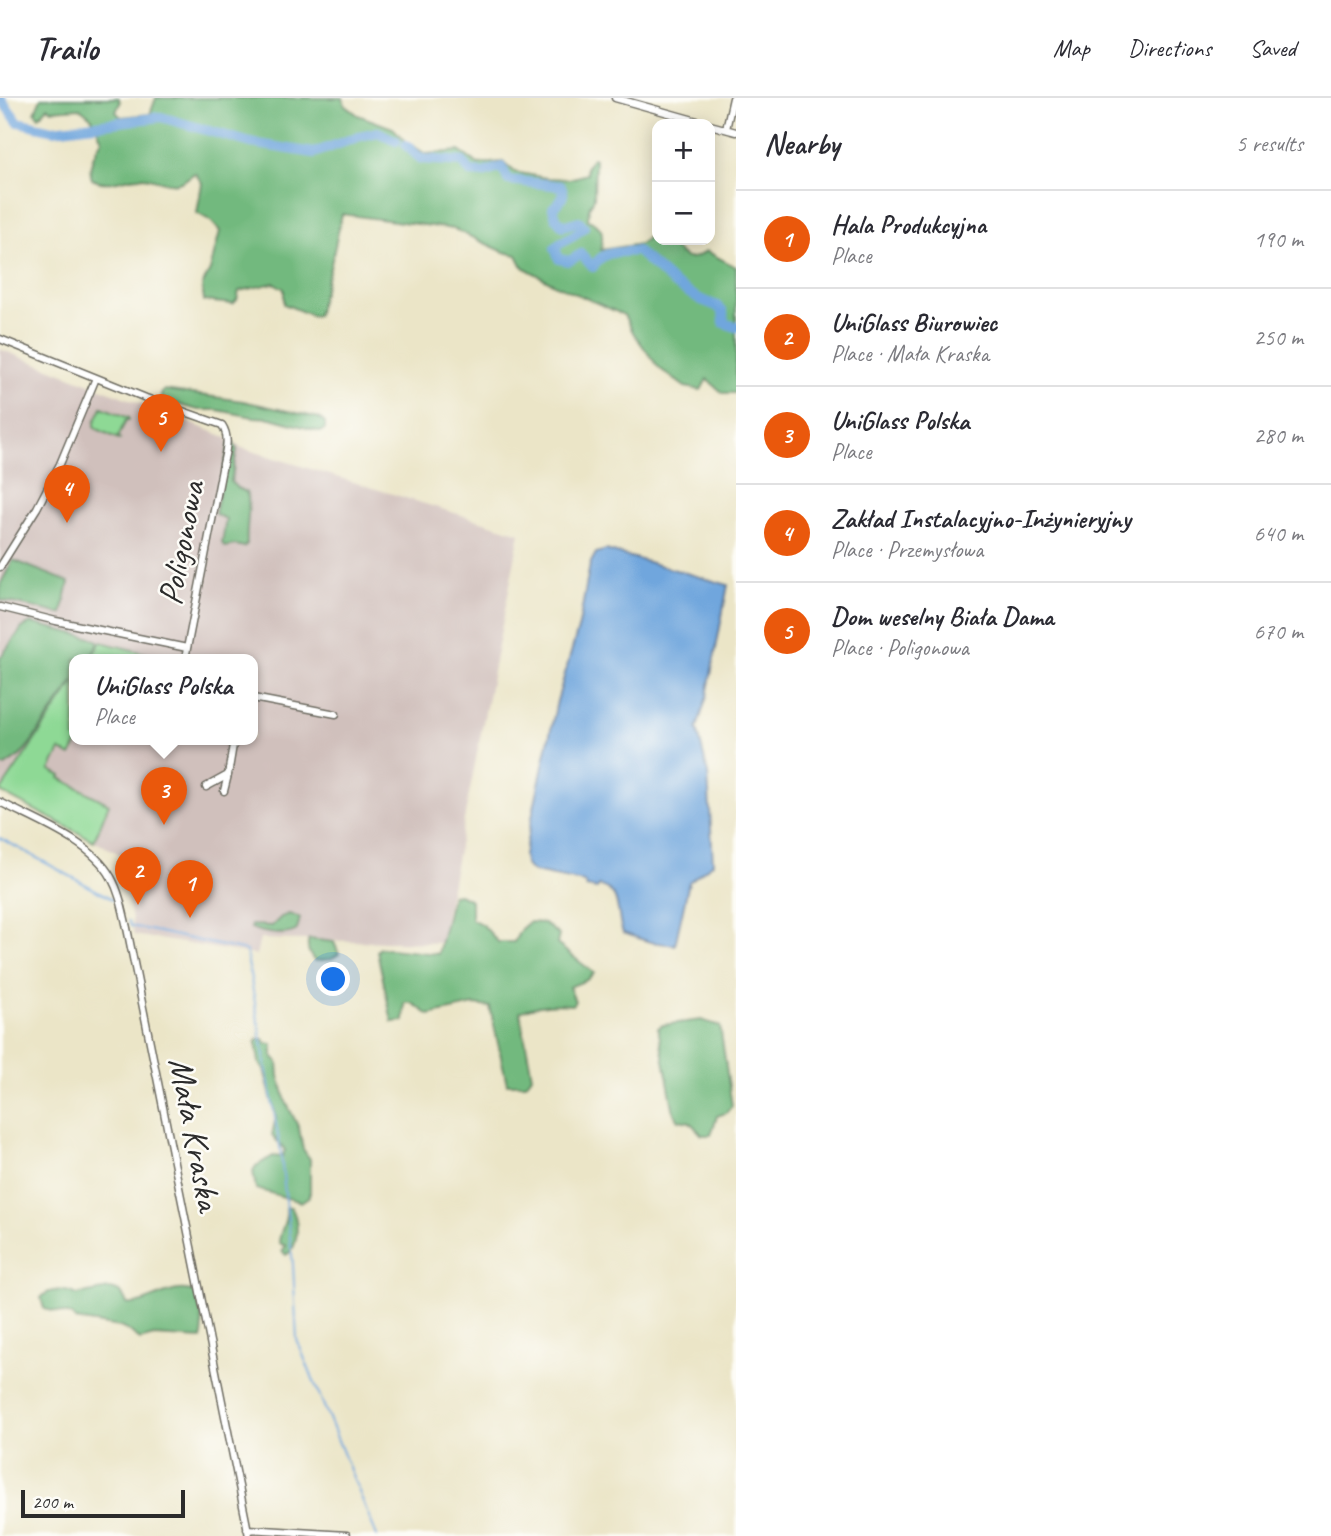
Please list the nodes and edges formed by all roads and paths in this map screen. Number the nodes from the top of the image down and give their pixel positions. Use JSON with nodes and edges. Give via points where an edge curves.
{"nodes":[{"id":1,"x":615,"y":98,"type":"edge"},
{"id":2,"x":733,"y":98,"type":"edge"},
{"id":3,"x":688,"y":119,"type":"edge"},
{"id":4,"x":715,"y":127,"type":"edge"},
{"id":5,"x":726,"y":130,"type":"junction"},
{"id":6,"x":736,"y":132,"type":"edge"},
{"id":7,"x":0,"y":339,"type":"edge"},
{"id":8,"x":96,"y":378,"type":"junction"},
{"id":9,"x":0,"y":567,"type":"edge"},
{"id":10,"x":0,"y":607,"type":"edge"},
{"id":11,"x":187,"y":648,"type":"junction"},
{"id":12,"x":186,"y":654,"type":"edge"},
{"id":13,"x":258,"y":699,"type":"edge"},
{"id":14,"x":337,"y":714,"type":"dead end"},
{"id":15,"x":233,"y":745,"type":"edge"},
{"id":16,"x":228,"y":775,"type":"junction"},
{"id":17,"x":206,"y":787,"type":"dead end"},
{"id":18,"x":224,"y":791,"type":"dead end"},
{"id":19,"x":0,"y":802,"type":"edge"},
{"id":20,"x":248,"y":1532,"type":"edge"},
{"id":21,"x":347,"y":1535,"type":"edge"}],
"edges":[{"from":1,"to":3,"type":"street"},
{"from":2,"to":5,"type":"street"},
{"from":4,"to":5,"type":"street"},
{"from":5,"to":6,"type":"street"},
{"from":7,"to":8,"type":"street","name":"Poligonowa"},
{"from":8,"to":9,"type":"street","via":[[60,464]]},
{"from":8,"to":11,"type":"street","name":"Poligonowa","via":[[222,425],[226,433]]},
{"from":10,"to":11,"type":"street"},
{"from":11,"to":12,"type":"street","name":"Poligonowa"},
{"from":13,"to":14,"type":"street"},
{"from":15,"to":16,"type":"street"},
{"from":16,"to":17,"type":"street"},
{"from":16,"to":18,"type":"street"},
{"from":19,"to":20,"type":"street","name":"Mała Kraska","via":[[93,854],[121,900]]},
{"from":20,"to":21,"type":"street"}]}
